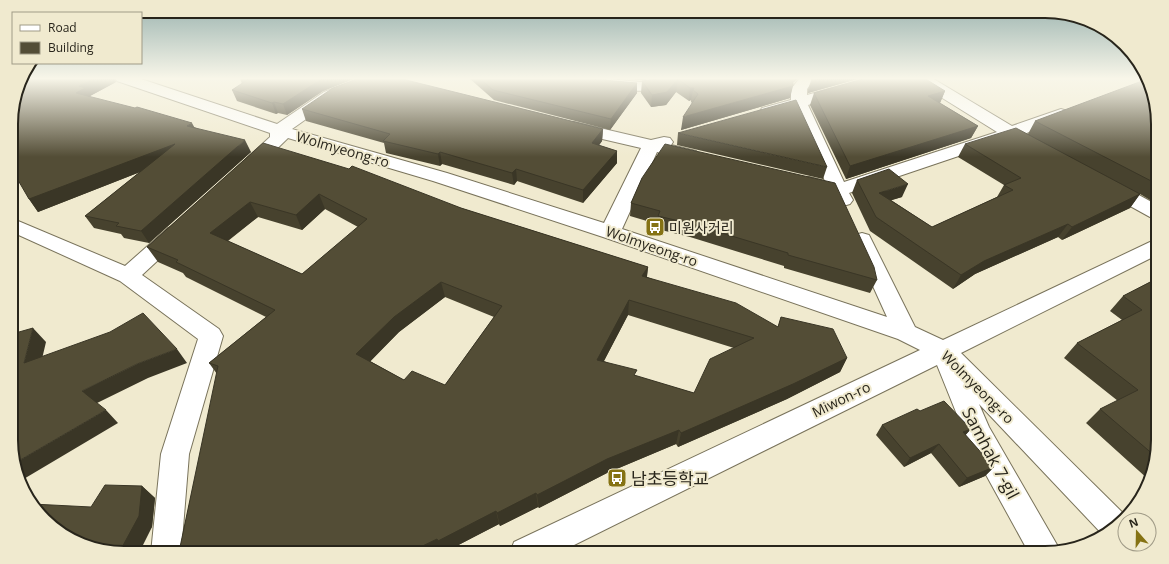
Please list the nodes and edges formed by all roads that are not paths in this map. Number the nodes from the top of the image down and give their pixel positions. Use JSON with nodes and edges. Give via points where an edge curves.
{"nodes":[{"id":1,"x":201,"y":104,"type":"edge"},
{"id":2,"x":316,"y":104,"type":"edge"},
{"id":3,"x":772,"y":104,"type":"edge"},
{"id":4,"x":803,"y":104,"type":"edge"},
{"id":5,"x":963,"y":104,"type":"edge"},
{"id":6,"x":1075,"y":109,"type":"edge"},
{"id":7,"x":754,"y":115,"type":"edge"},
{"id":8,"x":560,"y":124,"type":"edge"},
{"id":9,"x":279,"y":130,"type":"junction"},
{"id":10,"x":1010,"y":133,"type":"junction"},
{"id":11,"x":681,"y":137,"type":"edge"},
{"id":12,"x":1031,"y":144,"type":"edge"},
{"id":13,"x":651,"y":146,"type":"junction"},
{"id":14,"x":704,"y":158,"type":"edge"},
{"id":15,"x":238,"y":175,"type":"edge"},
{"id":16,"x":1094,"y":179,"type":"edge"},
{"id":17,"x":794,"y":180,"type":"edge"},
{"id":18,"x":838,"y":190,"type":"junction"},
{"id":19,"x":1151,"y":210,"type":"edge"},
{"id":20,"x":186,"y":223,"type":"edge"},
{"id":21,"x":18,"y":227,"type":"edge"},
{"id":22,"x":610,"y":232,"type":"junction"},
{"id":23,"x":1151,"y":250,"type":"edge"},
{"id":24,"x":128,"y":276,"type":"junction"},
{"id":25,"x":906,"y":333,"type":"junction"},
{"id":26,"x":942,"y":350,"type":"junction"},
{"id":27,"x":1112,"y":523,"type":"edge"},
{"id":28,"x":167,"y":546,"type":"edge"},
{"id":29,"x":539,"y":546,"type":"edge"},
{"id":30,"x":1042,"y":546,"type":"edge"}],
"edges":[{"from":1,"to":9,"type":"street","name":"Wolmyeong-ro"},
{"from":2,"to":9,"type":"street"},
{"from":3,"to":7,"type":"street"},
{"from":4,"to":18,"type":"street"},
{"from":5,"to":10,"type":"street"},
{"from":6,"to":10,"type":"street"},
{"from":8,"to":13,"type":"street"},
{"from":9,"to":15,"type":"street","via":[[279,138]]},
{"from":9,"to":22,"type":"street","name":"Wolmyeong-ro","via":[[440,177]]},
{"from":10,"to":12,"type":"street"},
{"from":10,"to":18,"type":"street"},
{"from":11,"to":13,"type":"street"},
{"from":13,"to":14,"type":"street"},
{"from":13,"to":22,"type":"street"},
{"from":16,"to":19,"type":"street"},
{"from":17,"to":18,"type":"street"},
{"from":18,"to":25,"type":"street"},
{"from":20,"to":24,"type":"street"},
{"from":21,"to":24,"type":"street"},
{"from":22,"to":25,"type":"street","name":"Wolmyeong-ro"},
{"from":23,"to":26,"type":"street","name":"Miwon-ro"},
{"from":24,"to":28,"type":"street","via":[[211,336],[175,454]]},
{"from":25,"to":26,"type":"street","name":"Wolmyeong-ro"},
{"from":26,"to":27,"type":"street","name":"Wolmyeong-ro"},
{"from":26,"to":29,"type":"street","name":"Miwon-ro"},
{"from":26,"to":30,"type":"street","name":"Samhak 7-gil","via":[[978,434]]}]}
